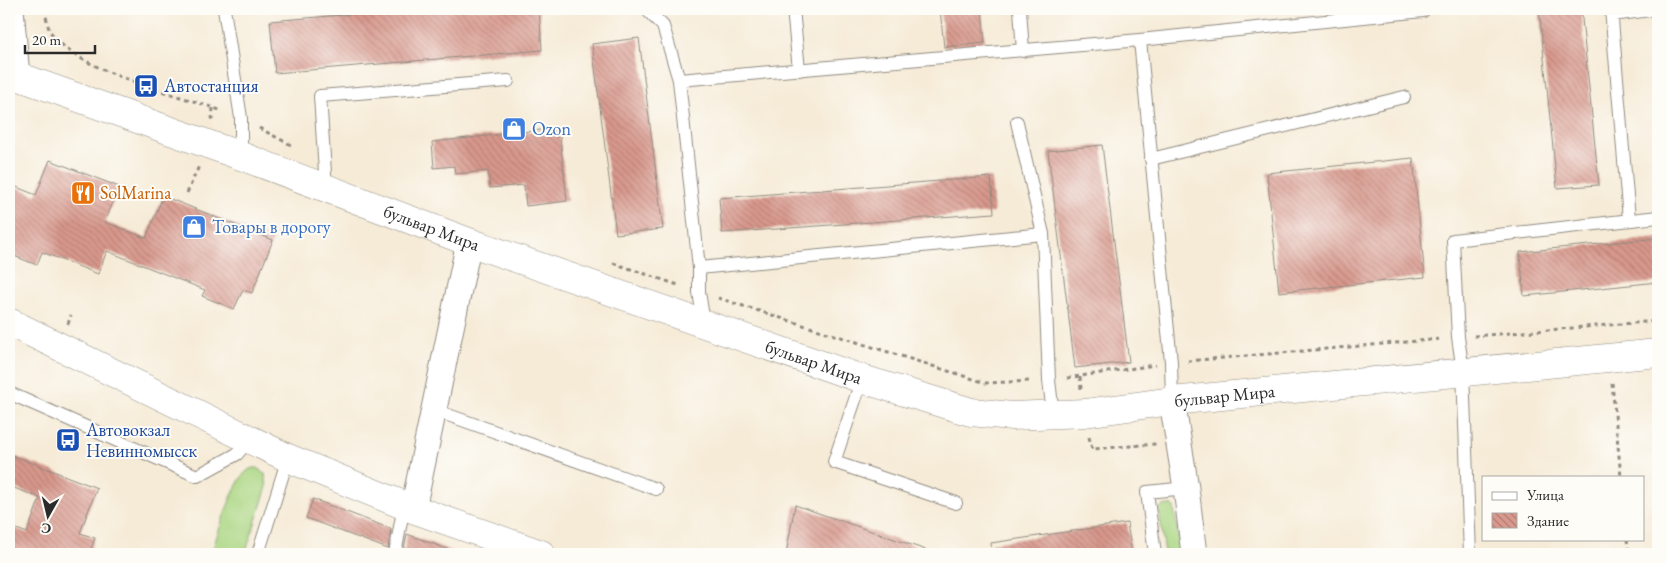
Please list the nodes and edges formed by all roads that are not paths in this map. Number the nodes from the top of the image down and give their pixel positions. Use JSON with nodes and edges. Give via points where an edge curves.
{"nodes":[{"id":1,"x":11,"y":9,"type":"edge"},
{"id":2,"x":224,"y":9,"type":"edge"},
{"id":3,"x":646,"y":9,"type":"edge"},
{"id":4,"x":793,"y":9,"type":"edge"},
{"id":5,"x":1020,"y":9,"type":"edge"},
{"id":6,"x":1658,"y":10,"type":"edge"},
{"id":7,"x":1423,"y":12,"type":"dead end"},
{"id":8,"x":1612,"y":12,"type":"edge"},
{"id":9,"x":1140,"y":40,"type":"junction"},
{"id":10,"x":1023,"y":51,"type":"junction"},
{"id":11,"x":799,"y":70,"type":"junction"},
{"id":12,"x":13,"y":75,"type":"edge"},
{"id":13,"x":680,"y":80,"type":"junction"},
{"id":14,"x":508,"y":81,"type":"dead end"},
{"id":15,"x":1404,"y":97,"type":"dead end"},
{"id":16,"x":1017,"y":122,"type":"dead end"},
{"id":17,"x":241,"y":156,"type":"junction"},
{"id":18,"x":1151,"y":159,"type":"junction"},
{"id":19,"x":325,"y":176,"type":"junction"},
{"id":20,"x":1658,"y":217,"type":"edge"},
{"id":21,"x":1630,"y":220,"type":"junction"},
{"id":22,"x":1043,"y":234,"type":"junction"},
{"id":23,"x":469,"y":242,"type":"junction"},
{"id":24,"x":698,"y":268,"type":"junction"},
{"id":25,"x":9,"y":322,"type":"edge"},
{"id":26,"x":704,"y":323,"type":"junction"},
{"id":27,"x":1658,"y":353,"type":"edge"},
{"id":28,"x":1462,"y":372,"type":"junction"},
{"id":29,"x":862,"y":378,"type":"junction"},
{"id":30,"x":9,"y":393,"type":"edge"},
{"id":31,"x":1172,"y":401,"type":"junction"},
{"id":32,"x":434,"y":410,"type":"junction"},
{"id":33,"x":1053,"y":414,"type":"junction"},
{"id":34,"x":249,"y":440,"type":"junction"},
{"id":35,"x":288,"y":458,"type":"junction"},
{"id":36,"x":1186,"y":488,"type":"junction"},
{"id":37,"x":656,"y":489,"type":"dead end"},
{"id":38,"x":956,"y":503,"type":"dead end"},
{"id":39,"x":408,"y":507,"type":"junction"},
{"id":40,"x":258,"y":554,"type":"edge"},
{"id":41,"x":394,"y":554,"type":"edge"},
{"id":42,"x":541,"y":554,"type":"edge"},
{"id":43,"x":1155,"y":554,"type":"edge"},
{"id":44,"x":1194,"y":554,"type":"edge"},
{"id":45,"x":1470,"y":554,"type":"edge"}],
"edges":[{"from":1,"to":12,"type":"street"},
{"from":2,"to":17,"type":"lane","via":[[241,118]]},
{"from":3,"to":13,"type":"lane","via":[[663,26]]},
{"from":4,"to":11,"type":"lane"},
{"from":5,"to":10,"type":"lane"},
{"from":6,"to":8,"type":"lane"},
{"from":7,"to":9,"type":"lane"},
{"from":8,"to":21,"type":"lane"},
{"from":9,"to":10,"type":"lane"},
{"from":9,"to":18,"type":"lane"},
{"from":10,"to":11,"type":"lane"},
{"from":11,"to":13,"type":"lane"},
{"from":12,"to":17,"type":"street","name":"бульвар Мира"},
{"from":13,"to":24,"type":"lane"},
{"from":14,"to":19,"type":"lane","via":[[320,96]]},
{"from":15,"to":18,"type":"lane"},
{"from":16,"to":22,"type":"lane"},
{"from":17,"to":19,"type":"street","name":"бульвар Мира"},
{"from":18,"to":31,"type":"lane"},
{"from":19,"to":23,"type":"street","name":"бульвар Мира"},
{"from":20,"to":21,"type":"lane"},
{"from":21,"to":28,"type":"lane","via":[[1453,240]]},
{"from":22,"to":24,"type":"lane"},
{"from":22,"to":33,"type":"lane"},
{"from":23,"to":26,"type":"street","name":"бульвар Мира"},
{"from":23,"to":32,"type":"street"},
{"from":24,"to":26,"type":"lane"},
{"from":25,"to":34,"type":"street"},
{"from":26,"to":29,"type":"street","name":"бульвар Мира"},
{"from":27,"to":28,"type":"street","name":"бульвар Мира"},
{"from":28,"to":31,"type":"street","name":"бульвар Мира"},
{"from":28,"to":45,"type":"lane"},
{"from":29,"to":33,"type":"street","name":"бульвар Мира","via":[[971,412],[1012,416]]},
{"from":29,"to":38,"type":"lane","via":[[834,462]]},
{"from":30,"to":34,"type":"lane","via":[[197,476],[237,454]]},
{"from":31,"to":33,"type":"street","name":"бульвар Мира"},
{"from":31,"to":36,"type":"street"},
{"from":32,"to":37,"type":"lane"},
{"from":32,"to":39,"type":"street"},
{"from":34,"to":35,"type":"street"},
{"from":35,"to":39,"type":"street"},
{"from":35,"to":40,"type":"lane"},
{"from":36,"to":43,"type":"lane","via":[[1147,492]]},
{"from":36,"to":44,"type":"street"},
{"from":39,"to":41,"type":"lane"},
{"from":39,"to":42,"type":"street"}]}
